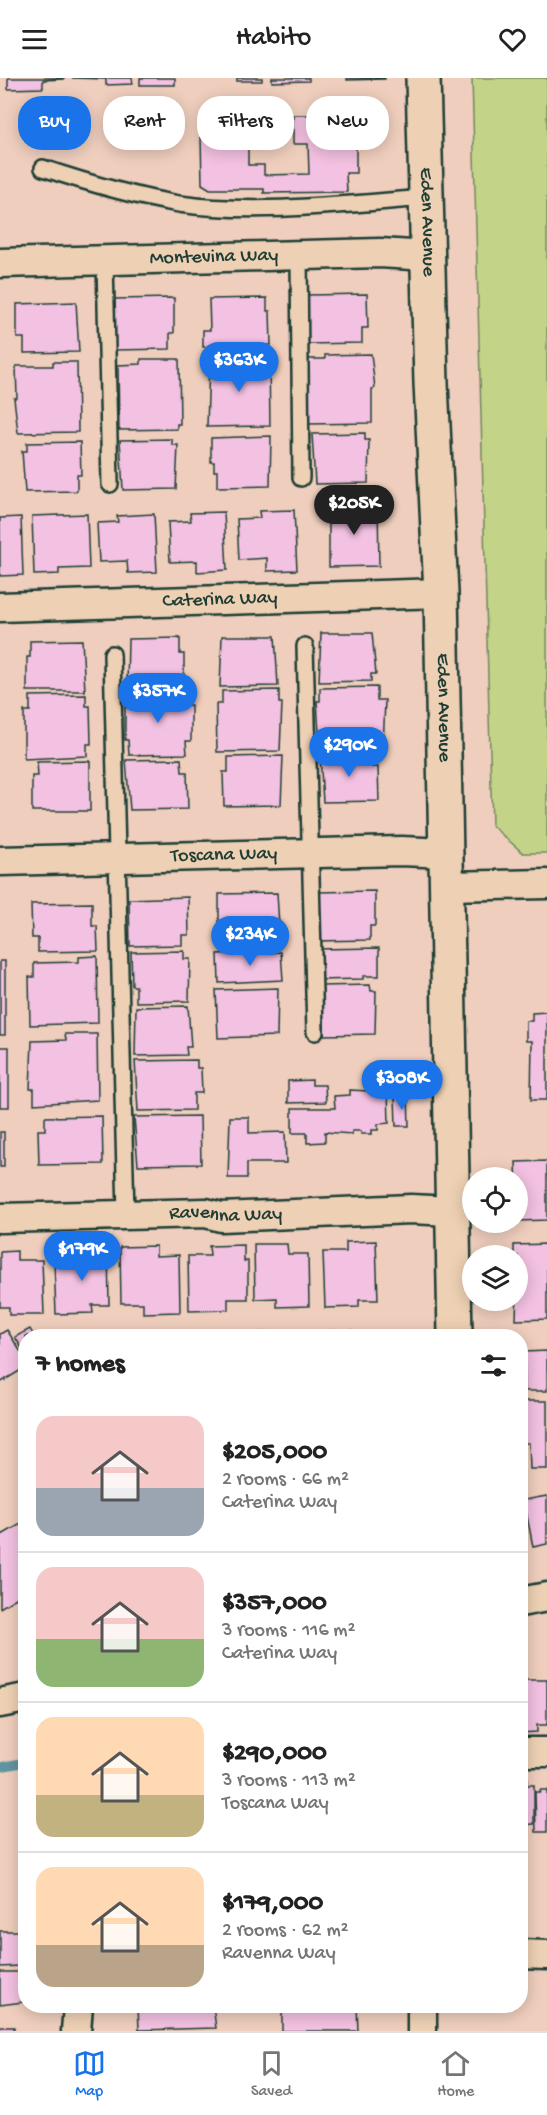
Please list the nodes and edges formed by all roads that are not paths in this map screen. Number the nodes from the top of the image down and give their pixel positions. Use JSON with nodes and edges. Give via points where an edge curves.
{"nodes":[{"id":1,"x":423,"y":78,"type":"edge"},
{"id":2,"x":43,"y":168,"type":"dead end"},
{"id":3,"x":426,"y":198,"type":"junction"},
{"id":4,"x":299,"y":256,"type":"junction"},
{"id":5,"x":428,"y":256,"type":"junction"},
{"id":6,"x":105,"y":261,"type":"junction"},
{"id":7,"x":0,"y":263,"type":"edge"},
{"id":8,"x":301,"y":478,"type":"dead end"},
{"id":9,"x":110,"y":484,"type":"dead end"},
{"id":10,"x":441,"y":593,"type":"junction"},
{"id":11,"x":0,"y":607,"type":"edge"},
{"id":12,"x":305,"y":646,"type":"dead end"},
{"id":13,"x":112,"y":654,"type":"dead end"},
{"id":14,"x":447,"y":853,"type":"junction"},
{"id":15,"x":312,"y":854,"type":"junction"},
{"id":16,"x":117,"y":859,"type":"junction"},
{"id":17,"x":0,"y":861,"type":"edge"},
{"id":18,"x":547,"y":884,"type":"edge"},
{"id":19,"x":447,"y":886,"type":"junction"},
{"id":20,"x":315,"y":1032,"type":"dead end"},
{"id":21,"x":451,"y":1211,"type":"junction"},
{"id":22,"x":126,"y":1214,"type":"junction"},
{"id":23,"x":0,"y":1218,"type":"edge"},
{"id":24,"x":455,"y":1329,"type":"edge"},
{"id":25,"x":547,"y":1597,"type":"edge"},
{"id":26,"x":528,"y":1601,"type":"edge"},
{"id":27,"x":18,"y":1700,"type":"edge"},
{"id":28,"x":0,"y":1703,"type":"edge"},
{"id":29,"x":528,"y":1752,"type":"edge"},
{"id":30,"x":547,"y":1752,"type":"edge"},
{"id":31,"x":528,"y":1954,"type":"edge"},
{"id":32,"x":547,"y":1954,"type":"edge"},
{"id":33,"x":77,"y":2013,"type":"edge"},
{"id":34,"x":422,"y":2013,"type":"edge"},
{"id":35,"x":76,"y":2031,"type":"edge"},
{"id":36,"x":422,"y":2031,"type":"edge"}],
"edges":[{"from":1,"to":3,"type":"street","name":"Eden Avenue"},
{"from":2,"to":3,"type":"lane","via":[[112,191],[182,204],[240,208]]},
{"from":3,"to":5,"type":"street","name":"Eden Avenue"},
{"from":4,"to":5,"type":"street","name":"Montevina Way"},
{"from":4,"to":6,"type":"street","name":"Montevina Way"},
{"from":4,"to":8,"type":"lane"},
{"from":5,"to":10,"type":"street","name":"Eden Avenue"},
{"from":6,"to":7,"type":"street","name":"Montevina Way"},
{"from":6,"to":9,"type":"lane"},
{"from":10,"to":11,"type":"street","name":"Caterina Way"},
{"from":10,"to":14,"type":"street","name":"Eden Avenue"},
{"from":12,"to":15,"type":"lane"},
{"from":13,"to":16,"type":"lane"},
{"from":14,"to":15,"type":"street","name":"Toscana Way"},
{"from":14,"to":19,"type":"street","name":"Eden Avenue"},
{"from":15,"to":16,"type":"street","name":"Toscana Way"},
{"from":15,"to":20,"type":"lane"},
{"from":16,"to":17,"type":"street","name":"Toscana Way"},
{"from":16,"to":22,"type":"lane"},
{"from":18,"to":19,"type":"street"},
{"from":19,"to":21,"type":"street","name":"Eden Avenue"},
{"from":21,"to":22,"type":"street","name":"Ravenna Way","via":[[411,1209],[221,1217],[206,1213]]},
{"from":21,"to":24,"type":"street","name":"Eden Avenue"},
{"from":22,"to":23,"type":"street","name":"Ravenna Way"},
{"from":25,"to":26,"type":"street"},
{"from":27,"to":28,"type":"street"},
{"from":29,"to":30,"type":"street"},
{"from":31,"to":32,"type":"street"},
{"from":33,"to":35,"type":"street"},
{"from":34,"to":36,"type":"street"}]}
